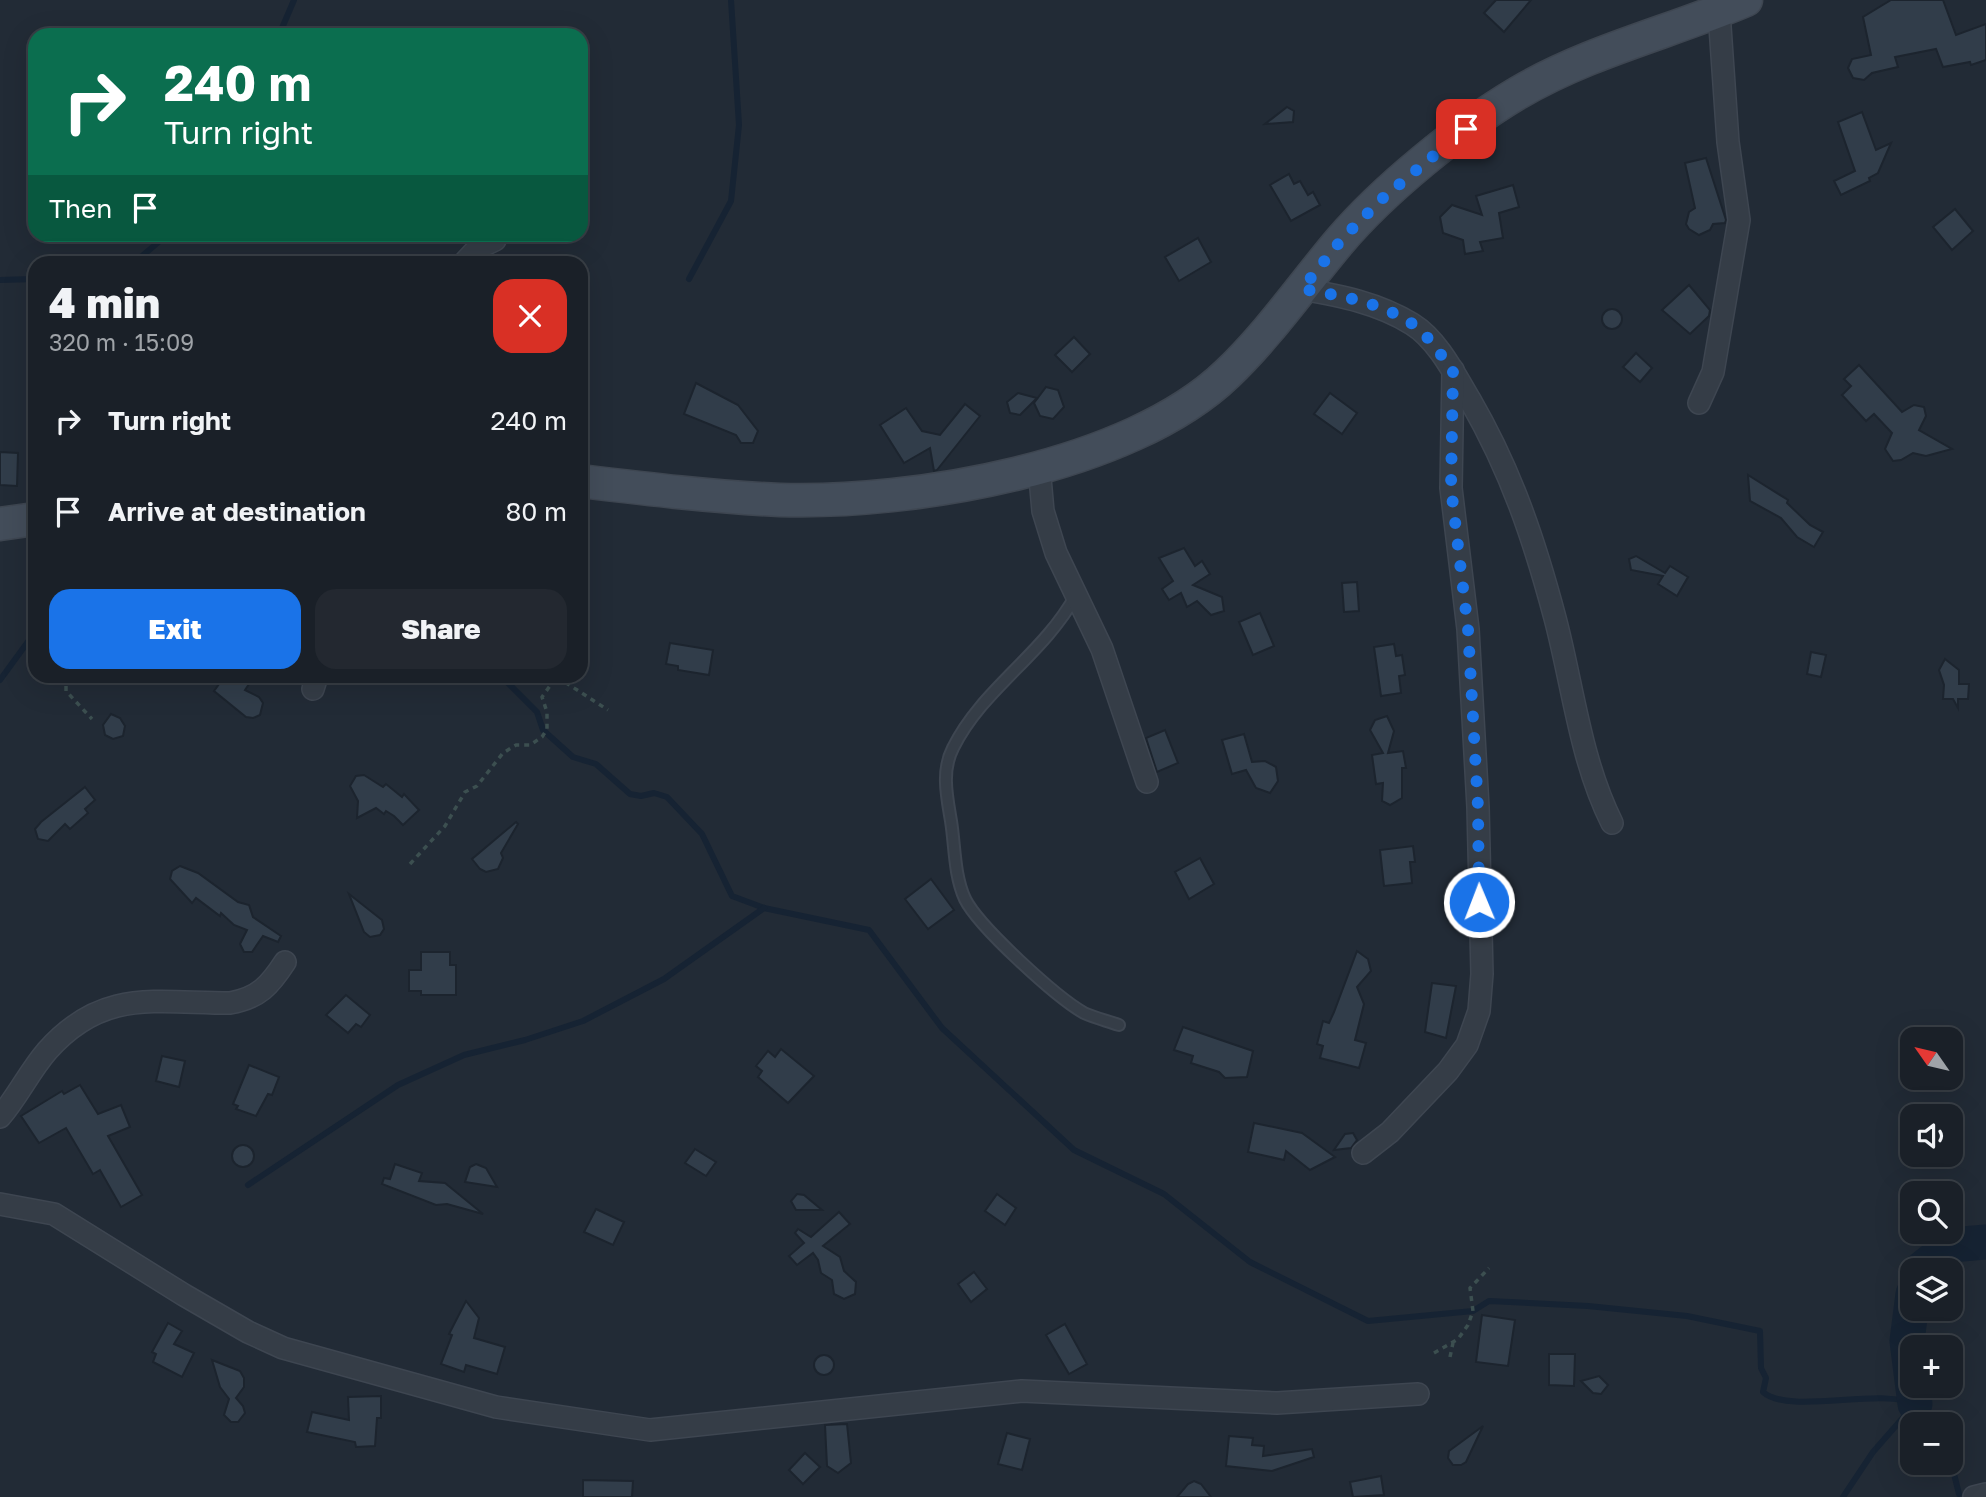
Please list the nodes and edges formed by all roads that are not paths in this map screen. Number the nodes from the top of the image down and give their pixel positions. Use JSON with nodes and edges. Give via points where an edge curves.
{"nodes":[{"id":1,"x":1733,"y":6,"type":"edge"},
{"id":2,"x":491,"y":242,"type":"edge"},
{"id":3,"x":471,"y":256,"type":"edge"},
{"id":4,"x":1302,"y":289,"type":"junction"},
{"id":5,"x":1453,"y":370,"type":"junction"},
{"id":6,"x":1699,"y":403,"type":"dead end"},
{"id":7,"x":1040,"y":467,"type":"junction"},
{"id":8,"x":588,"y":482,"type":"edge"},
{"id":9,"x":28,"y":520,"type":"edge"},
{"id":10,"x":0,"y":524,"type":"edge"},
{"id":11,"x":1076,"y":595,"type":"junction"},
{"id":12,"x":1147,"y":782,"type":"dead end"},
{"id":13,"x":1612,"y":822,"type":"dead end"},
{"id":14,"x":285,"y":962,"type":"dead end"},
{"id":15,"x":1119,"y":1025,"type":"dead end"},
{"id":16,"x":0,"y":1117,"type":"edge"},
{"id":17,"x":1363,"y":1153,"type":"dead end"},
{"id":18,"x":0,"y":1204,"type":"edge"},
{"id":19,"x":1418,"y":1394,"type":"dead end"},
{"id":20,"x":1986,"y":1494,"type":"edge"},
{"id":21,"x":1974,"y":1497,"type":"edge"}],
"edges":[{"from":1,"to":4,"type":"street","via":[[1595,56],[1519,93],[1466,129],[1384,197]]},
{"from":1,"to":6,"type":"street","via":[[1728,142],[1739,220],[1713,372]]},
{"from":2,"to":3,"type":"street"},
{"from":4,"to":5,"type":"street","via":[[1364,301],[1416,326]]},
{"from":4,"to":7,"type":"street","via":[[1226,376],[1167,418],[1091,453]]},
{"from":5,"to":13,"type":"street","via":[[1513,481],[1555,618],[1592,776]]},
{"from":5,"to":17,"type":"street","via":[[1451,488],[1468,629],[1478,807],[1479,1011],[1467,1045],[1448,1071],[1390,1132]]},
{"from":7,"to":8,"type":"street","via":[[999,479],[899,492],[784,500]]},
{"from":7,"to":11,"type":"street","via":[[1043,511]]},
{"from":9,"to":10,"type":"street"},
{"from":11,"to":12,"type":"street","via":[[1102,649]]},
{"from":11,"to":15,"type":"lane","via":[[1044,643],[988,698],[953,748],[946,788],[957,873],[966,900],[1051,989],[1085,1013]]},
{"from":14,"to":16,"type":"street","via":[[260,994],[247,1000],[119,1003],[92,1013],[48,1051]]},
{"from":18,"to":19,"type":"street","via":[[54,1214],[184,1295],[283,1348],[496,1407],[591,1423],[650,1430],[1022,1391],[1277,1403]]},
{"from":20,"to":21,"type":"street"}]}
